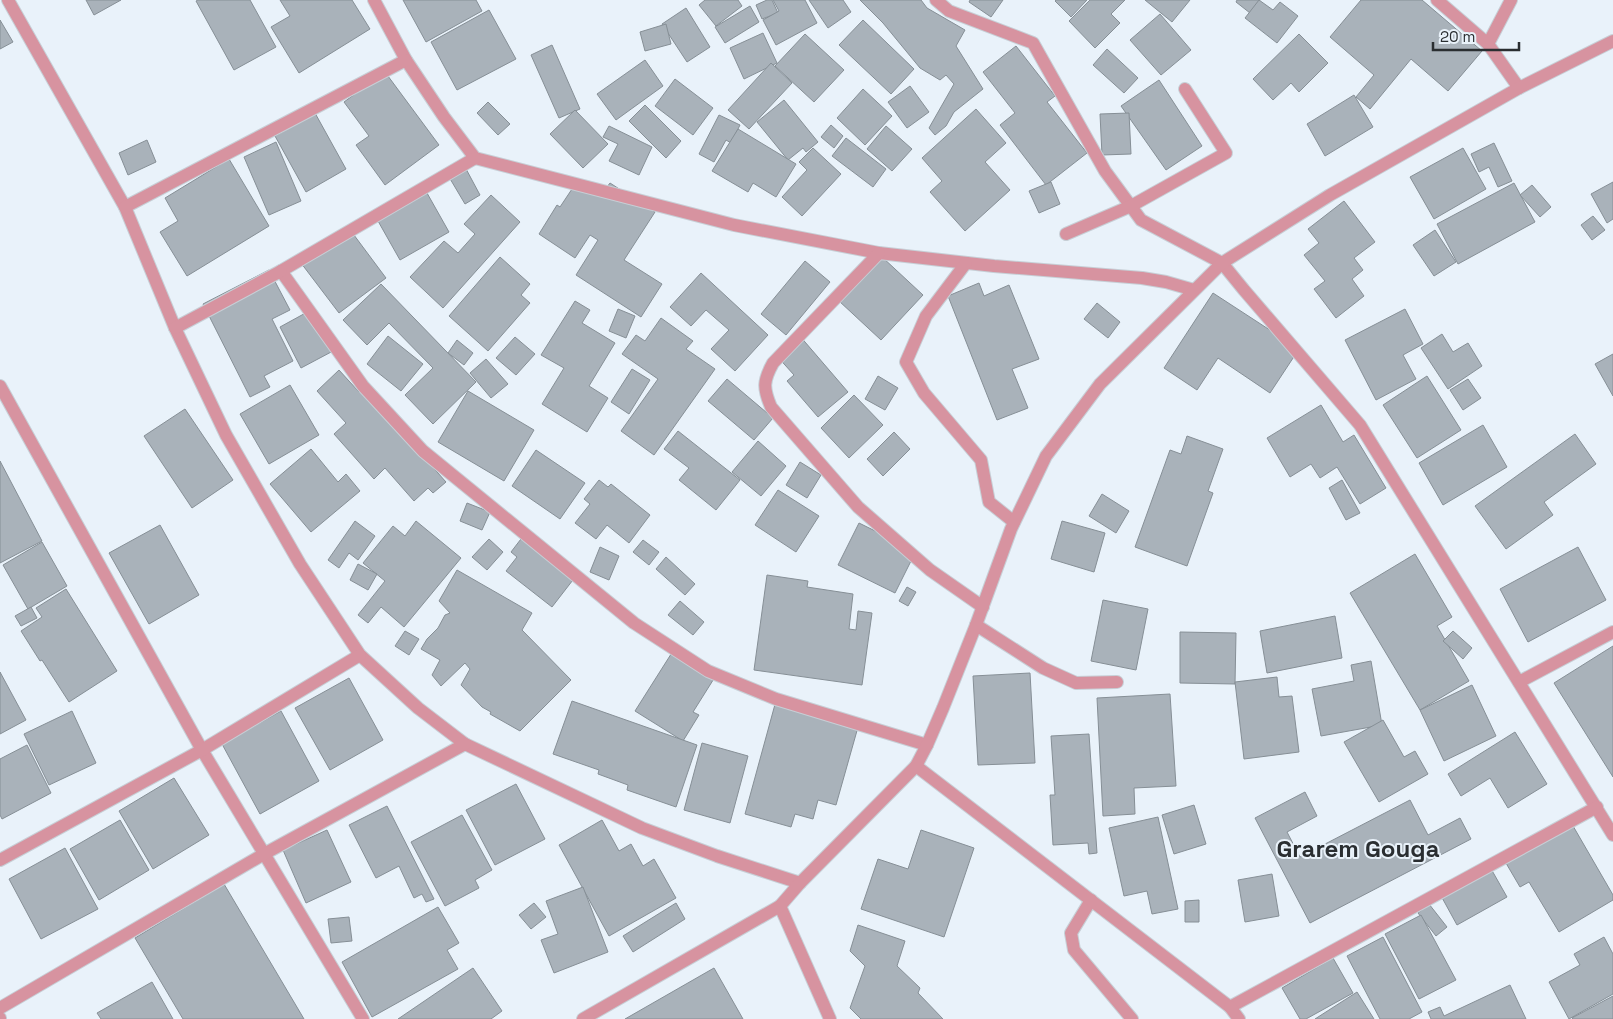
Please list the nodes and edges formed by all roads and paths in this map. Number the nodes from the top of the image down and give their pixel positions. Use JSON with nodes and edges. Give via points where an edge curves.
{"nodes":[{"id":1,"x":8,"y":0,"type":"edge"},
{"id":2,"x":374,"y":0,"type":"edge"},
{"id":3,"x":936,"y":0,"type":"edge"},
{"id":4,"x":1437,"y":0,"type":"edge"},
{"id":5,"x":1510,"y":0,"type":"edge"},
{"id":6,"x":1612,"y":43,"type":"edge"},
{"id":7,"x":1488,"y":44,"type":"junction"},
{"id":8,"x":406,"y":60,"type":"junction"},
{"id":9,"x":1520,"y":88,"type":"junction"},
{"id":10,"x":1185,"y":89,"type":"dead end"},
{"id":11,"x":474,"y":158,"type":"junction"},
{"id":12,"x":1131,"y":206,"type":"junction"},
{"id":13,"x":125,"y":207,"type":"junction"},
{"id":14,"x":1066,"y":234,"type":"dead end"},
{"id":15,"x":879,"y":253,"type":"junction"},
{"id":16,"x":966,"y":263,"type":"junction"},
{"id":17,"x":1222,"y":263,"type":"junction"},
{"id":18,"x":280,"y":271,"type":"junction"},
{"id":19,"x":1194,"y":290,"type":"junction"},
{"id":20,"x":175,"y":328,"type":"junction"},
{"id":21,"x":0,"y":386,"type":"edge"},
{"id":22,"x":1014,"y":522,"type":"junction"},
{"id":23,"x":983,"y":607,"type":"junction"},
{"id":24,"x":976,"y":625,"type":"junction"},
{"id":25,"x":1613,"y":632,"type":"edge"},
{"id":26,"x":360,"y":655,"type":"junction"},
{"id":27,"x":1117,"y":682,"type":"dead end"},
{"id":28,"x":1519,"y":682,"type":"junction"},
{"id":29,"x":464,"y":744,"type":"junction"},
{"id":30,"x":927,"y":745,"type":"junction"},
{"id":31,"x":202,"y":750,"type":"junction"},
{"id":32,"x":916,"y":766,"type":"junction"},
{"id":33,"x":1596,"y":807,"type":"junction"},
{"id":34,"x":1613,"y":835,"type":"edge"},
{"id":35,"x":264,"y":854,"type":"junction"},
{"id":36,"x":0,"y":860,"type":"edge"},
{"id":37,"x":800,"y":883,"type":"junction"},
{"id":38,"x":1091,"y":900,"type":"junction"},
{"id":39,"x":780,"y":906,"type":"junction"},
{"id":40,"x":1230,"y":1007,"type":"junction"},
{"id":41,"x":0,"y":1008,"type":"edge"},
{"id":42,"x":363,"y":1019,"type":"edge"},
{"id":43,"x":583,"y":1019,"type":"edge"},
{"id":44,"x":830,"y":1019,"type":"edge"},
{"id":45,"x":1132,"y":1019,"type":"edge"},
{"id":46,"x":1239,"y":1019,"type":"edge"}],
"edges":[{"from":1,"to":13,"type":"street"},
{"from":2,"to":8,"type":"street"},
{"from":3,"to":12,"type":"street","via":[[949,11],[1033,43],[1105,171]]},
{"from":4,"to":7,"type":"street"},
{"from":5,"to":7,"type":"street"},
{"from":6,"to":9,"type":"street"},
{"from":7,"to":9,"type":"street"},
{"from":8,"to":11,"type":"street"},
{"from":8,"to":13,"type":"street"},
{"from":9,"to":17,"type":"street","via":[[1330,195]]},
{"from":10,"to":12,"type":"street","via":[[1226,152]]},
{"from":11,"to":15,"type":"street","via":[[734,225]]},
{"from":11,"to":18,"type":"street"},
{"from":12,"to":14,"type":"street"},
{"from":12,"to":17,"type":"street","via":[[1141,220]]},
{"from":13,"to":20,"type":"street"},
{"from":15,"to":16,"type":"street"},
{"from":15,"to":23,"type":"street","via":[[773,363],[765,377],[764,392],[771,407],[858,507],[930,570]]},
{"from":16,"to":19,"type":"street","via":[[1142,278]]},
{"from":16,"to":22,"type":"street","via":[[926,316],[906,362],[924,393],[981,460],[989,502]]},
{"from":17,"to":19,"type":"street"},
{"from":17,"to":28,"type":"street","via":[[1360,425]]},
{"from":18,"to":20,"type":"street"},
{"from":18,"to":30,"type":"street","via":[[363,386],[423,451],[634,623],[708,671],[767,696]]},
{"from":19,"to":22,"type":"street","via":[[1100,384],[1046,456]]},
{"from":20,"to":26,"type":"street","via":[[226,435],[300,564]]},
{"from":21,"to":31,"type":"street"},
{"from":22,"to":23,"type":"street"},
{"from":23,"to":24,"type":"street"},
{"from":24,"to":27,"type":"street","via":[[1044,668],[1076,683]]},
{"from":24,"to":30,"type":"street"},
{"from":25,"to":28,"type":"street"},
{"from":26,"to":29,"type":"street","via":[[418,708]]},
{"from":26,"to":31,"type":"street"},
{"from":28,"to":33,"type":"street"},
{"from":29,"to":35,"type":"street"},
{"from":29,"to":37,"type":"street","via":[[642,828]]},
{"from":30,"to":32,"type":"street"},
{"from":31,"to":35,"type":"street"},
{"from":31,"to":36,"type":"street"},
{"from":32,"to":37,"type":"street"},
{"from":32,"to":38,"type":"street"},
{"from":33,"to":34,"type":"street"},
{"from":33,"to":40,"type":"street"},
{"from":35,"to":41,"type":"street"},
{"from":35,"to":42,"type":"street"},
{"from":37,"to":39,"type":"street"},
{"from":38,"to":40,"type":"street"},
{"from":38,"to":45,"type":"street","via":[[1071,933],[1074,950]]},
{"from":39,"to":43,"type":"street"},
{"from":39,"to":44,"type":"street"},
{"from":40,"to":46,"type":"street"}]}
